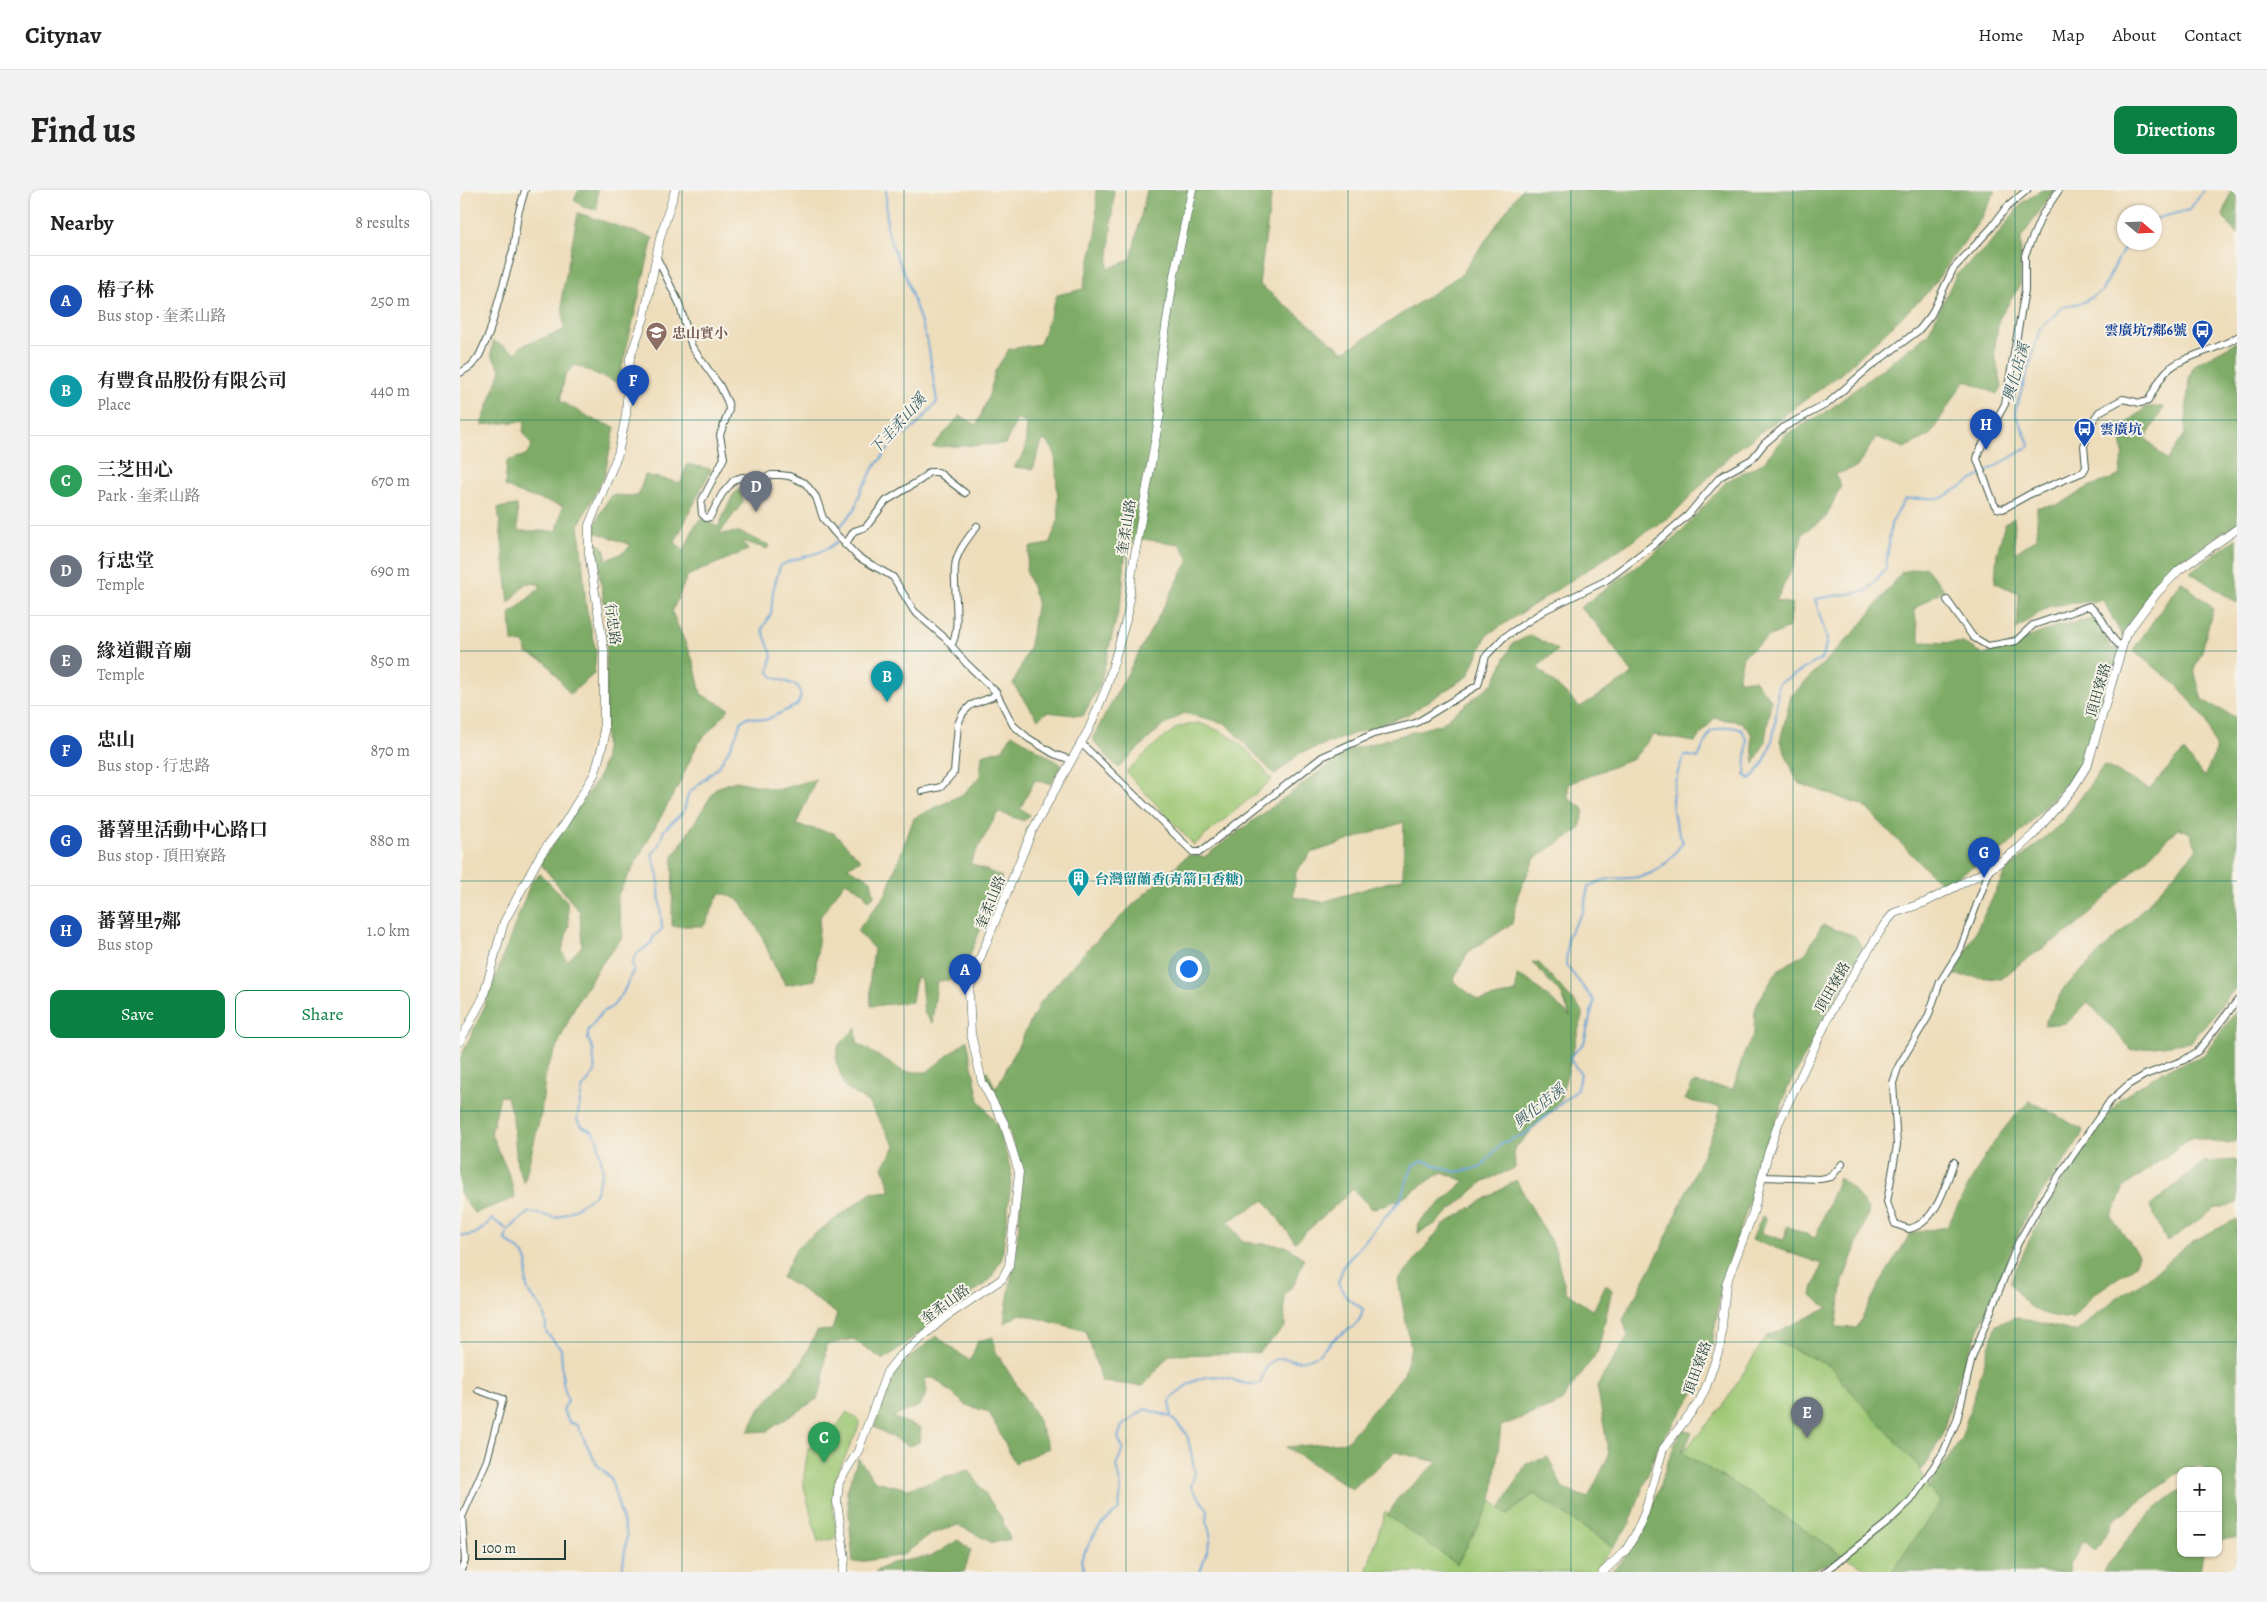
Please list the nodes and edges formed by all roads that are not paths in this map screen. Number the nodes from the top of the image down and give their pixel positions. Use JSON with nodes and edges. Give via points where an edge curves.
{"nodes":[{"id":1,"x":525,"y":190,"type":"edge"},
{"id":2,"x":675,"y":190,"type":"edge"},
{"id":3,"x":1192,"y":190,"type":"edge"},
{"id":4,"x":2027,"y":190,"type":"edge"},
{"id":5,"x":2059,"y":190,"type":"edge"},
{"id":6,"x":657,"y":258,"type":"junction"},
{"id":7,"x":2237,"y":337,"type":"edge"},
{"id":8,"x":460,"y":374,"type":"edge"},
{"id":9,"x":965,"y":493,"type":"dead end"},
{"id":10,"x":977,"y":526,"type":"dead end"},
{"id":11,"x":2237,"y":529,"type":"edge"},
{"id":12,"x":843,"y":543,"type":"junction"},
{"id":13,"x":1947,"y":600,"type":"dead end"},
{"id":14,"x":951,"y":644,"type":"junction"},
{"id":15,"x":2122,"y":648,"type":"junction"},
{"id":16,"x":996,"y":692,"type":"junction"},
{"id":17,"x":1081,"y":743,"type":"junction"},
{"id":18,"x":1071,"y":760,"type":"junction"},
{"id":19,"x":922,"y":791,"type":"dead end"},
{"id":20,"x":1990,"y":869,"type":"junction"},
{"id":21,"x":2237,"y":1002,"type":"edge"},
{"id":22,"x":460,"y":1041,"type":"edge"},
{"id":23,"x":1954,"y":1162,"type":"dead end"},
{"id":24,"x":1842,"y":1164,"type":"dead end"},
{"id":25,"x":1762,"y":1177,"type":"junction"},
{"id":26,"x":478,"y":1390,"type":"dead end"},
{"id":27,"x":460,"y":1572,"type":"edge"},
{"id":28,"x":843,"y":1572,"type":"edge"},
{"id":29,"x":1603,"y":1572,"type":"edge"},
{"id":30,"x":1825,"y":1572,"type":"edge"}],
"edges":[{"from":1,"to":8,"type":"street","via":[[513,250],[489,334],[479,356]]},
{"from":2,"to":6,"type":"street","name":"行忠路"},
{"from":3,"to":17,"type":"street","name":"奎柔山路","via":[[1162,353],[1158,383],[1160,414],[1132,571],[1128,612],[1107,686]]},
{"from":4,"to":17,"type":"street","via":[[2010,204],[1953,269],[1931,315],[1919,330],[1827,404],[1784,426],[1752,459],[1720,477],[1688,515],[1605,581],[1545,610],[1503,638],[1486,656],[1478,686],[1416,723],[1373,734],[1322,757],[1200,852],[1193,852]]},
{"from":5,"to":7,"type":"street","via":[[2042,216],[2025,255],[2026,290],[2006,404],[1978,451],[1980,468],[1997,508],[2003,509],[2084,472],[2084,446],[2098,412],[2123,399],[2140,403],[2148,401],[2171,367],[2225,346]]},
{"from":6,"to":12,"type":"street","via":[[679,303],[692,347],[728,403],[729,410],[720,435],[724,458],[701,502],[702,514],[710,517],[734,480],[742,477],[759,481],[771,475],[789,476],[811,488],[823,518]]},
{"from":6,"to":22,"type":"street","name":"行忠路","via":[[644,318],[630,358],[626,415],[618,454],[588,524],[589,554],[604,650],[604,740],[595,773],[541,854],[504,922],[483,998]]},
{"from":9,"to":12,"type":"street","via":[[938,472],[929,472],[886,501],[872,522],[854,531]]},
{"from":10,"to":14,"type":"street","via":[[962,547],[955,566],[955,638]]},
{"from":11,"to":15,"type":"street","name":"頂田寮路","via":[[2179,570],[2126,634]]},
{"from":12,"to":14,"type":"street","via":[[858,557],[893,577],[914,611]]},
{"from":13,"to":15,"type":"street","via":[[1973,637],[1988,646],[2016,641],[2033,625],[2089,606],[2100,614],[2111,639]]},
{"from":14,"to":16,"type":"street"},
{"from":15,"to":20,"type":"street","name":"頂田寮路","via":[[2088,764],[2073,788],[2034,834]]},
{"from":16,"to":18,"type":"street","via":[[1007,717],[1019,732],[1054,754]]},
{"from":16,"to":19,"type":"street","via":[[963,713],[958,724],[954,772],[941,787]]},
{"from":17,"to":18,"type":"street","name":"奎柔山路"},
{"from":18,"to":28,"type":"street","name":"奎柔山路","via":[[1032,831],[970,990],[971,1034],[982,1082],[1004,1123],[1018,1172],[1009,1266],[1002,1279],[944,1318],[898,1358],[887,1372],[858,1451],[840,1482],[837,1502],[845,1559]]},
{"from":20,"to":23,"type":"street","via":[[1960,950],[1940,982],[1928,1017],[1899,1065],[1893,1083],[1897,1145],[1886,1202],[1895,1224],[1909,1230],[1929,1216],[1938,1204]]},
{"from":20,"to":25,"type":"street","name":"頂田寮路","via":[[1926,902],[1894,913],[1884,925],[1822,1030],[1778,1124]]},
{"from":21,"to":30,"type":"street","via":[[2198,1051],[2145,1075],[2110,1101],[2043,1199],[2018,1243],[1970,1363],[1957,1420],[1943,1453],[1911,1500]]},
{"from":24,"to":25,"type":"street","via":[[1830,1177],[1820,1179]]},
{"from":25,"to":29,"type":"street","name":"頂田寮路","via":[[1753,1213],[1726,1284],[1720,1347],[1706,1387],[1699,1402],[1663,1449],[1645,1512],[1635,1534],[1626,1550]]},
{"from":26,"to":27,"type":"street","via":[[503,1399],[487,1460],[462,1518],[465,1561]]}]}
